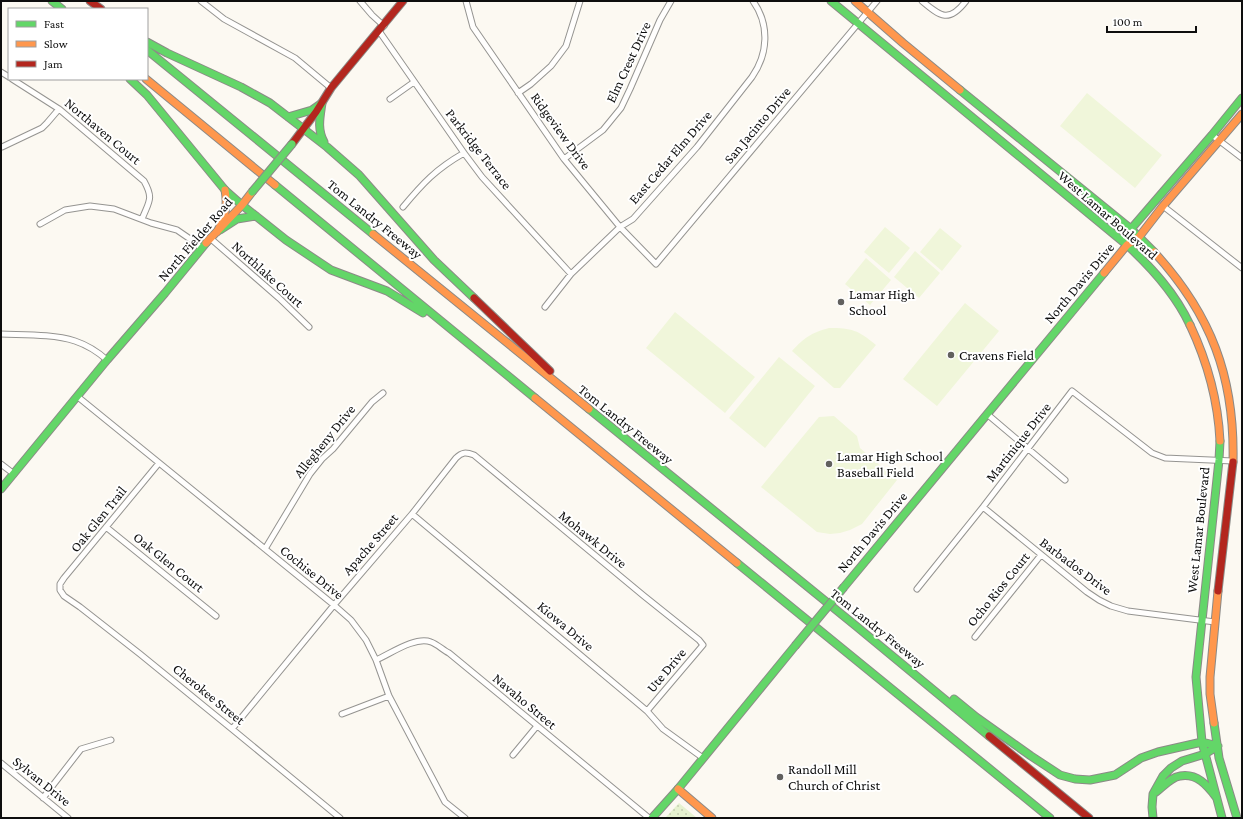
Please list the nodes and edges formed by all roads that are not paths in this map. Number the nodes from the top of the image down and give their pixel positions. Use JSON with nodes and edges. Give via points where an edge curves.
{"nodes":[{"id":1,"x":86,"y":1,"type":"edge"},
{"id":2,"x":90,"y":1,"type":"edge"},
{"id":3,"x":201,"y":1,"type":"edge"},
{"id":4,"x":360,"y":1,"type":"edge"},
{"id":5,"x":403,"y":1,"type":"edge"},
{"id":6,"x":466,"y":1,"type":"edge"},
{"id":7,"x":580,"y":1,"type":"edge"},
{"id":8,"x":671,"y":1,"type":"edge"},
{"id":9,"x":754,"y":1,"type":"edge"},
{"id":10,"x":831,"y":1,"type":"edge"},
{"id":11,"x":855,"y":1,"type":"edge"},
{"id":12,"x":877,"y":1,"type":"edge"},
{"id":13,"x":922,"y":1,"type":"edge"},
{"id":14,"x":966,"y":1,"type":"edge"},
{"id":15,"x":95,"y":8,"type":"edge"},
{"id":16,"x":100,"y":8,"type":"edge"},
{"id":17,"x":868,"y":12,"type":"junction"},
{"id":18,"x":859,"y":23,"type":"junction"},
{"id":19,"x":381,"y":29,"type":"junction"},
{"id":20,"x":148,"y":43,"type":"edge"},
{"id":21,"x":903,"y":43,"type":"junction"},
{"id":22,"x":148,"y":51,"type":"edge"},
{"id":23,"x":895,"y":53,"type":"junction"},
{"id":24,"x":14,"y":80,"type":"edge"},
{"id":25,"x":131,"y":80,"type":"edge"},
{"id":26,"x":147,"y":80,"type":"edge"},
{"id":27,"x":414,"y":82,"type":"junction"},
{"id":28,"x":331,"y":88,"type":"junction"},
{"id":29,"x":518,"y":93,"type":"junction"},
{"id":30,"x":1242,"y":98,"type":"edge"},
{"id":31,"x":390,"y":99,"type":"dead end"},
{"id":32,"x":322,"y":103,"type":"junction"},
{"id":33,"x":59,"y":109,"type":"junction"},
{"id":34,"x":1242,"y":114,"type":"edge"},
{"id":35,"x":288,"y":116,"type":"junction"},
{"id":36,"x":304,"y":128,"type":"junction"},
{"id":37,"x":1212,"y":135,"type":"junction"},
{"id":38,"x":1219,"y":141,"type":"junction"},
{"id":39,"x":327,"y":146,"type":"junction"},
{"id":40,"x":2,"y":147,"type":"edge"},
{"id":41,"x":464,"y":153,"type":"junction"},
{"id":42,"x":1242,"y":158,"type":"edge"},
{"id":43,"x":564,"y":159,"type":"junction"},
{"id":44,"x":225,"y":190,"type":"junction"},
{"id":45,"x":242,"y":205,"type":"junction"},
{"id":46,"x":1163,"y":206,"type":"junction"},
{"id":47,"x":403,"y":207,"type":"dead end"},
{"id":48,"x":256,"y":216,"type":"junction"},
{"id":49,"x":142,"y":219,"type":"junction"},
{"id":50,"x":40,"y":224,"type":"dead end"},
{"id":51,"x":620,"y":227,"type":"junction"},
{"id":52,"x":1131,"y":229,"type":"junction"},
{"id":53,"x":217,"y":232,"type":"junction"},
{"id":54,"x":1139,"y":237,"type":"junction"},
{"id":55,"x":210,"y":238,"type":"junction"},
{"id":56,"x":1127,"y":245,"type":"junction"},
{"id":57,"x":201,"y":248,"type":"junction"},
{"id":58,"x":656,"y":264,"type":"joint"},
{"id":59,"x":1242,"y":268,"type":"edge"},
{"id":60,"x":571,"y":274,"type":"junction"},
{"id":61,"x":545,"y":307,"type":"dead end"},
{"id":62,"x":309,"y":328,"type":"dead end"},
{"id":63,"x":1,"y":334,"type":"edge"},
{"id":64,"x":107,"y":360,"type":"junction"},
{"id":65,"x":502,"y":371,"type":"junction"},
{"id":66,"x":383,"y":393,"type":"dead end"},
{"id":67,"x":78,"y":397,"type":"junction"},
{"id":68,"x":987,"y":414,"type":"junction"},
{"id":69,"x":604,"y":423,"type":"junction"},
{"id":70,"x":1028,"y":448,"type":"junction"},
{"id":71,"x":467,"y":453,"type":"joint"},
{"id":72,"x":1219,"y":460,"type":"junction"},
{"id":73,"x":1233,"y":461,"type":"junction"},
{"id":74,"x":159,"y":463,"type":"junction"},
{"id":75,"x":1,"y":464,"type":"edge"},
{"id":76,"x":14,"y":474,"type":"junction"},
{"id":77,"x":1065,"y":480,"type":"dead end"},
{"id":78,"x":1,"y":489,"type":"edge"},
{"id":79,"x":983,"y":507,"type":"junction"},
{"id":80,"x":412,"y":514,"type":"junction"},
{"id":81,"x":106,"y":527,"type":"junction"},
{"id":82,"x":265,"y":549,"type":"junction"},
{"id":83,"x":1041,"y":555,"type":"junction"},
{"id":84,"x":917,"y":589,"type":"dead end"},
{"id":85,"x":60,"y":592,"type":"joint"},
{"id":86,"x":334,"y":605,"type":"junction"},
{"id":87,"x":216,"y":616,"type":"dead end"},
{"id":88,"x":1201,"y":620,"type":"junction"},
{"id":89,"x":1215,"y":622,"type":"junction"},
{"id":90,"x":856,"y":626,"type":"junction"},
{"id":91,"x":975,"y":637,"type":"dead end"},
{"id":92,"x":703,"y":645,"type":"joint"},
{"id":93,"x":376,"y":660,"type":"junction"},
{"id":94,"x":389,"y":696,"type":"junction"},
{"id":95,"x":647,"y":711,"type":"junction"},
{"id":96,"x":342,"y":714,"type":"dead end"},
{"id":97,"x":537,"y":726,"type":"junction"},
{"id":98,"x":232,"y":729,"type":"junction"},
{"id":99,"x":110,"y":740,"type":"dead end"},
{"id":100,"x":1202,"y":742,"type":"junction"},
{"id":101,"x":1218,"y":746,"type":"junction"},
{"id":102,"x":1205,"y":754,"type":"junction"},
{"id":103,"x":513,"y":755,"type":"dead end"},
{"id":104,"x":703,"y":758,"type":"junction"},
{"id":105,"x":1,"y":763,"type":"edge"},
{"id":106,"x":678,"y":789,"type":"junction"},
{"id":107,"x":1021,"y":794,"type":"junction"},
{"id":108,"x":1154,"y":794,"type":"junction"},
{"id":109,"x":1216,"y":797,"type":"junction"},
{"id":110,"x":43,"y":798,"type":"junction"},
{"id":111,"x":68,"y":818,"type":"edge"},
{"id":112,"x":340,"y":818,"type":"edge"},
{"id":113,"x":465,"y":818,"type":"edge"},
{"id":114,"x":649,"y":818,"type":"edge"},
{"id":115,"x":652,"y":818,"type":"edge"},
{"id":116,"x":712,"y":818,"type":"edge"},
{"id":117,"x":1045,"y":818,"type":"edge"},
{"id":118,"x":1050,"y":818,"type":"edge"},
{"id":119,"x":1089,"y":818,"type":"edge"},
{"id":120,"x":1153,"y":818,"type":"edge"},
{"id":121,"x":1222,"y":818,"type":"edge"},
{"id":122,"x":1237,"y":818,"type":"edge"}],
"edges":[{"from":1,"to":15,"type":"main road"},
{"from":2,"to":16,"type":"main road"},
{"from":3,"to":28,"type":"street","via":[[224,19],[294,58]]},
{"from":4,"to":19,"type":"street","name":"Parkridge Terrace"},
{"from":5,"to":19,"type":"main road","name":"North Fielder Road"},
{"from":6,"to":29,"type":"street","name":"Ridgeview Drive","via":[[472,27]]},
{"from":7,"to":29,"type":"street","via":[[566,46],[551,66]]},
{"from":8,"to":43,"type":"street","name":"Elm Crest Drive","via":[[621,108],[603,130]]},
{"from":9,"to":51,"type":"street","name":"East Cedar Elm Drive","via":[[766,33],[758,69],[697,147],[632,219]]},
{"from":10,"to":18,"type":"main road","name":"West Lamar Boulevard"},
{"from":11,"to":17,"type":"main road","name":"West Lamar Boulevard"},
{"from":12,"to":17,"type":"street","name":"San Jacinto Drive"},
{"from":13,"to":14,"type":"street","via":[[943,16],[953,14]]},
{"from":17,"to":18,"type":"street","name":"San Jacinto Drive"},
{"from":17,"to":21,"type":"main road","name":"West Lamar Boulevard"},
{"from":18,"to":23,"type":"main road","name":"West Lamar Boulevard"},
{"from":18,"to":58,"type":"street","name":"San Jacinto Drive"},
{"from":19,"to":27,"type":"street","name":"Parkridge Terrace"},
{"from":19,"to":28,"type":"main road","name":"North Fielder Road"},
{"from":20,"to":35,"type":"main road","via":[[242,87]]},
{"from":21,"to":23,"type":"main road"},
{"from":21,"to":52,"type":"main road","name":"West Lamar Boulevard"},
{"from":22,"to":69,"type":"main road","name":"Tom Landry Freeway"},
{"from":23,"to":56,"type":"main road","name":"West Lamar Boulevard"},
{"from":24,"to":33,"type":"street","name":"Northaven Court"},
{"from":25,"to":44,"type":"main road"},
{"from":26,"to":65,"type":"main road"},
{"from":27,"to":31,"type":"street"},
{"from":27,"to":41,"type":"street","name":"Parkridge Terrace"},
{"from":28,"to":32,"type":"main road","name":"North Fielder Road"},
{"from":29,"to":43,"type":"street","name":"Ridgeview Drive"},
{"from":30,"to":37,"type":"main road","name":"North Davis Drive"},
{"from":32,"to":35,"type":"main road","via":[[312,110]]},
{"from":32,"to":36,"type":"main road","name":"North Fielder Road"},
{"from":32,"to":39,"type":"main road","via":[[318,122],[319,135]]},
{"from":33,"to":40,"type":"street","via":[[42,128]]},
{"from":33,"to":49,"type":"street","name":"Northaven Court","via":[[144,181],[150,197]]},
{"from":34,"to":38,"type":"main road","name":"North Davis Drive"},
{"from":35,"to":36,"type":"main road"},
{"from":36,"to":39,"type":"main road"},
{"from":36,"to":45,"type":"main road","name":"North Fielder Road","bridge":true},
{"from":37,"to":38,"type":"street"},
{"from":37,"to":52,"type":"main road","name":"North Davis Drive"},
{"from":38,"to":42,"type":"street"},
{"from":38,"to":46,"type":"main road","name":"North Davis Drive"},
{"from":39,"to":69,"type":"main road","via":[[359,175],[434,260]]},
{"from":41,"to":47,"type":"street","via":[[431,175]]},
{"from":41,"to":60,"type":"street","name":"Parkridge Terrace","via":[[482,177]]},
{"from":43,"to":51,"type":"street","name":"Ridgeview Drive"},
{"from":44,"to":45,"type":"main road"},
{"from":44,"to":53,"type":"main road","via":[[227,209]]},
{"from":45,"to":48,"type":"main road"},
{"from":45,"to":53,"type":"main road","name":"North Fielder Road"},
{"from":46,"to":54,"type":"main road","name":"North Davis Drive"},
{"from":46,"to":59,"type":"street"},
{"from":48,"to":53,"type":"main road","via":[[237,219]]},
{"from":48,"to":65,"type":"main road","via":[[331,270],[386,291],[421,311]]},
{"from":49,"to":50,"type":"street","via":[[114,209],[90,206],[65,210]]},
{"from":49,"to":57,"type":"street","via":[[177,230]]},
{"from":51,"to":58,"type":"street","name":"Ridgeview Drive"},
{"from":51,"to":60,"type":"street","name":"East Cedar Elm Drive"},
{"from":52,"to":54,"type":"main road","name":"West Lamar Boulevard"},
{"from":52,"to":56,"type":"main road","name":"North Davis Drive"},
{"from":53,"to":55,"type":"main road","name":"North Fielder Road"},
{"from":54,"to":56,"type":"main road","name":"North Davis Drive"},
{"from":54,"to":73,"type":"main road","name":"West Lamar Boulevard","via":[[1183,288],[1212,338],[1229,397]]},
{"from":55,"to":57,"type":"main road","name":"North Fielder Road"},
{"from":55,"to":62,"type":"street","name":"Northlake Court","via":[[279,298]]},
{"from":56,"to":68,"type":"main road","name":"North Davis Drive"},
{"from":56,"to":72,"type":"main road","name":"West Lamar Boulevard","via":[[1166,286],[1190,325],[1213,388],[1219,432]]},
{"from":57,"to":64,"type":"main road","name":"North Fielder Road"},
{"from":60,"to":61,"type":"street","name":"East Cedar Elm Drive"},
{"from":63,"to":64,"type":"street","via":[[76,341],[98,352]]},
{"from":64,"to":67,"type":"main road","name":"North Fielder Road"},
{"from":65,"to":107,"type":"main road"},
{"from":66,"to":82,"type":"street","name":"Allegheny Drive","via":[[372,402],[310,474]]},
{"from":67,"to":74,"type":"street","name":"Cochise Drive"},
{"from":67,"to":76,"type":"main road","name":"North Fielder Road"},
{"from":68,"to":70,"type":"street"},
{"from":68,"to":104,"type":"main road","name":"North Davis Drive","bridge":true},
{"from":69,"to":90,"type":"main road","name":"Tom Landry Freeway"},
{"from":70,"to":72,"type":"street","name":"Martinique Drive","via":[[1072,391],[1152,453],[1165,458]]},
{"from":70,"to":77,"type":"street"},
{"from":70,"to":79,"type":"street","name":"Martinique Drive"},
{"from":71,"to":80,"type":"street","name":"Apache Street","via":[[461,453],[456,458]]},
{"from":71,"to":92,"type":"street","name":"Mohawk Drive","via":[[474,455]]},
{"from":72,"to":73,"type":"street"},
{"from":72,"to":88,"type":"main road","name":"West Lamar Boulevard"},
{"from":73,"to":89,"type":"main road","name":"West Lamar Boulevard"},
{"from":74,"to":81,"type":"street","name":"Oak Glen Trail"},
{"from":74,"to":82,"type":"street","name":"Cochise Drive"},
{"from":75,"to":76,"type":"street"},
{"from":76,"to":78,"type":"main road","name":"North Fielder Road"},
{"from":79,"to":83,"type":"street","name":"Barbados Drive"},
{"from":79,"to":84,"type":"street","name":"Martinique Drive"},
{"from":80,"to":86,"type":"street","name":"Apache Street"},
{"from":80,"to":95,"type":"street","name":"Kiowa Drive"},
{"from":81,"to":85,"type":"street","name":"Oak Glen Trail","via":[[64,578],[60,584]]},
{"from":81,"to":87,"type":"street","name":"Oak Glen Court"},
{"from":82,"to":86,"type":"street","name":"Cochise Drive"},
{"from":83,"to":88,"type":"street","name":"Barbados Drive","via":[[1087,592],[1111,606],[1128,611]]},
{"from":83,"to":91,"type":"street","name":"Ocho Rios Court"},
{"from":85,"to":98,"type":"street","name":"Cherokee Street"},
{"from":86,"to":93,"type":"street","name":"Cochise Drive","via":[[351,620],[366,640]]},
{"from":86,"to":98,"type":"street","name":"Apache Street"},
{"from":88,"to":89,"type":"street","name":"Barbados Drive"},
{"from":88,"to":100,"type":"main road","name":"West Lamar Boulevard","via":[[1196,677]]},
{"from":89,"to":101,"type":"main road","name":"West Lamar Boulevard","via":[[1210,694]]},
{"from":90,"to":100,"type":"main road","via":[[1000,735],[1060,775],[1090,780],[1115,775],[1141,758]]},
{"from":90,"to":119,"type":"main road","name":"Tom Landry Freeway"},
{"from":92,"to":95,"type":"street","name":"Ute Drive"},
{"from":93,"to":94,"type":"street","name":"Cochise Drive"},
{"from":93,"to":97,"type":"street","name":"Navaho Street","via":[[415,641],[431,642],[449,653]]},
{"from":94,"to":96,"type":"street"},
{"from":94,"to":113,"type":"street","name":"Cochise Drive","via":[[445,802]]},
{"from":95,"to":104,"type":"street","name":"Kiowa Drive","via":[[663,729]]},
{"from":97,"to":103,"type":"street"},
{"from":97,"to":114,"type":"street","name":"Navaho Street"},
{"from":98,"to":112,"type":"street","name":"Cherokee Street"},
{"from":99,"to":110,"type":"street","via":[[81,749]]},
{"from":100,"to":101,"type":"main road"},
{"from":100,"to":102,"type":"main road","name":"West Lamar Boulevard"},
{"from":101,"to":102,"type":"main road"},
{"from":101,"to":122,"type":"main road","name":"West Lamar Boulevard","via":[[1219,758]]},
{"from":102,"to":108,"type":"main road","via":[[1182,761],[1171,768],[1163,776]]},
{"from":102,"to":109,"type":"main road","name":"West Lamar Boulevard"},
{"from":104,"to":106,"type":"main road","name":"North Davis Drive"},
{"from":105,"to":110,"type":"street","name":"Sylvan Drive"},
{"from":106,"to":115,"type":"main road","name":"North Davis Drive"},
{"from":106,"to":116,"type":"main road"},
{"from":107,"to":117,"type":"main road"},
{"from":107,"to":118,"type":"main road"},
{"from":108,"to":109,"type":"main road","via":[[1179,776],[1192,777],[1205,783]]},
{"from":108,"to":120,"type":"main road"},
{"from":109,"to":121,"type":"main road","name":"West Lamar Boulevard"},
{"from":110,"to":111,"type":"street","name":"Sylvan Drive"}]}
